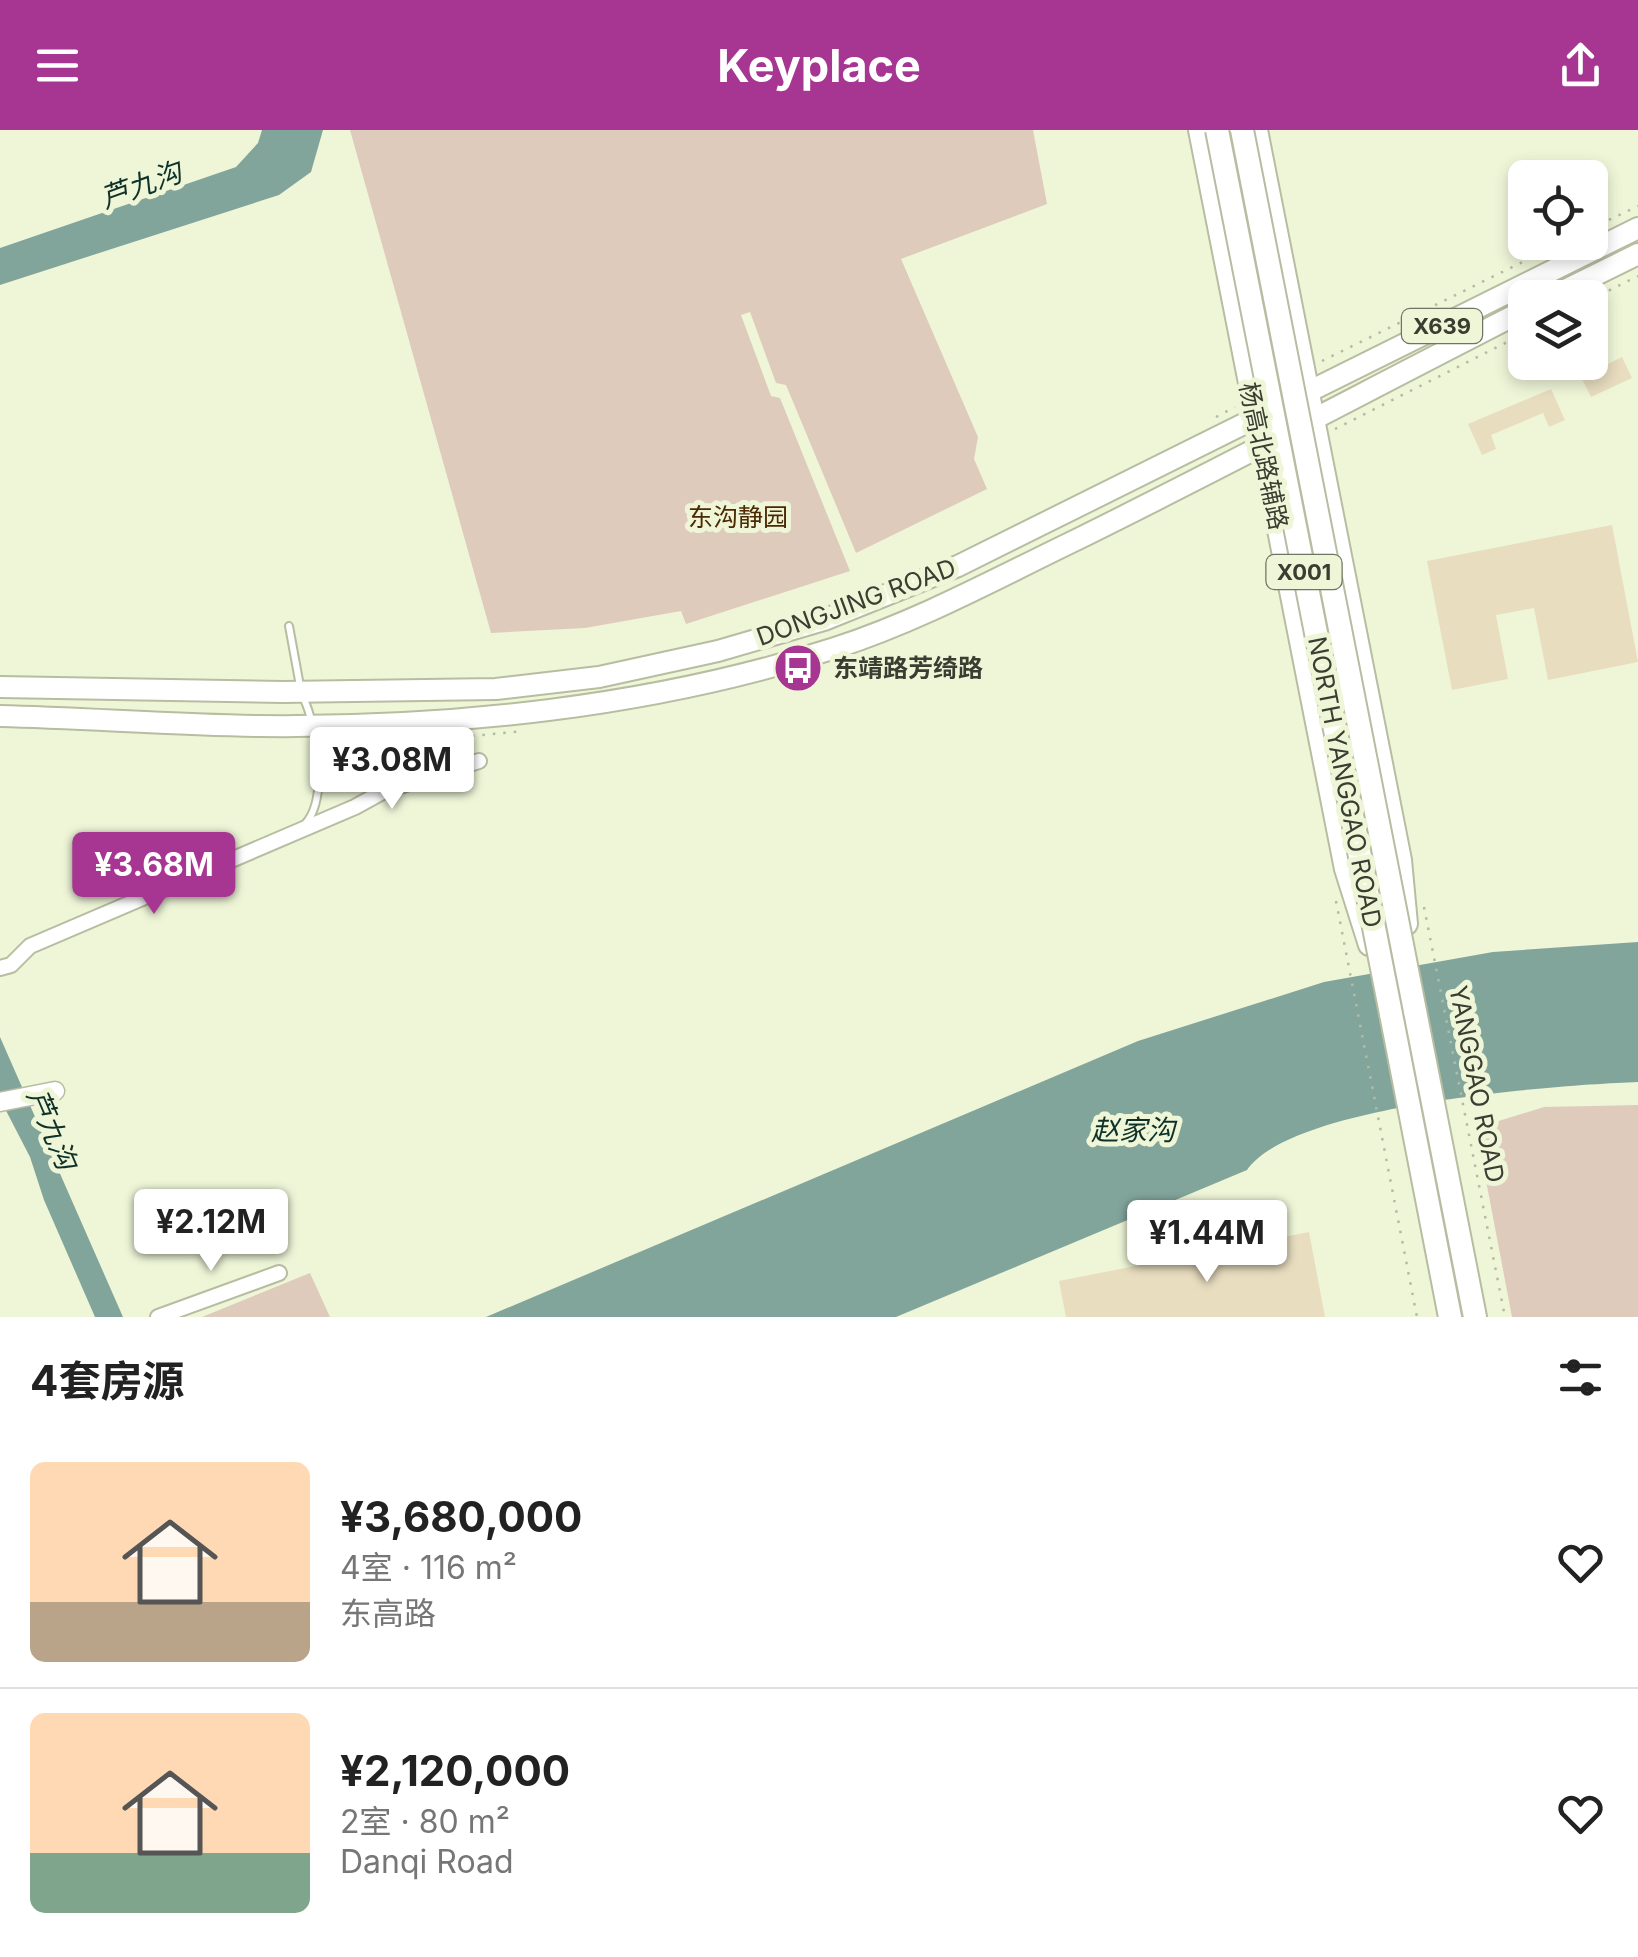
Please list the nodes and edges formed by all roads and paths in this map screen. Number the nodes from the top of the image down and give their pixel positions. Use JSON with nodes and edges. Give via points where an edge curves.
{"nodes":[{"id":1,"x":1199,"y":130,"type":"edge"},
{"id":2,"x":1217,"y":130,"type":"edge"},
{"id":3,"x":1242,"y":130,"type":"edge"},
{"id":4,"x":1257,"y":130,"type":"edge"},
{"id":5,"x":1638,"y":206,"type":"edge"},
{"id":6,"x":1608,"y":220,"type":"edge"},
{"id":7,"x":1638,"y":228,"type":"edge"},
{"id":8,"x":1638,"y":254,"type":"edge"},
{"id":9,"x":1527,"y":260,"type":"edge"},
{"id":10,"x":1638,"y":276,"type":"edge"},
{"id":11,"x":1585,"y":280,"type":"edge"},
{"id":12,"x":1608,"y":291,"type":"edge"},
{"id":13,"x":1508,"y":319,"type":"edge"},
{"id":14,"x":1304,"y":372,"type":"junction"},
{"id":15,"x":1308,"y":393,"type":"junction"},
{"id":16,"x":1251,"y":412,"type":"junction"},
{"id":17,"x":1322,"y":415,"type":"junction"},
{"id":18,"x":1215,"y":418,"type":"dead end"},
{"id":19,"x":1262,"y":448,"type":"junction"},
{"id":20,"x":289,"y":626,"type":"dead end"},
{"id":21,"x":0,"y":686,"type":"edge"},
{"id":22,"x":301,"y":692,"type":"junction"},
{"id":23,"x":0,"y":716,"type":"edge"},
{"id":24,"x":316,"y":724,"type":"junction"},
{"id":25,"x":479,"y":761,"type":"dead end"},
{"id":26,"x":296,"y":830,"type":"junction"},
{"id":27,"x":1335,"y":894,"type":"dead end"},
{"id":28,"x":1421,"y":895,"type":"dead end"},
{"id":29,"x":0,"y":968,"type":"edge"},
{"id":30,"x":1415,"y":1010,"type":"junction"},
{"id":31,"x":1391,"y":1014,"type":"junction"},
{"id":32,"x":55,"y":1091,"type":"dead end"},
{"id":33,"x":0,"y":1102,"type":"edge"},
{"id":34,"x":278,"y":1273,"type":"dead end"},
{"id":35,"x":158,"y":1317,"type":"edge"},
{"id":36,"x":1417,"y":1317,"type":"edge"},
{"id":37,"x":1450,"y":1317,"type":"edge"},
{"id":38,"x":1475,"y":1317,"type":"edge"},
{"id":39,"x":1506,"y":1317,"type":"edge"}],
"edges":[{"from":1,"to":16,"type":"main road","name":"杨高北路辅路","number":"X001"},
{"from":2,"to":31,"type":"highway","name":"NORTH YANGGAO ROAD","number":"X001","bridge":true},
{"from":3,"to":30,"type":"highway","name":"NORTH YANGGAO ROAD","number":"X001","bridge":true},
{"from":4,"to":14,"type":"main road","number":"X001"},
{"from":5,"to":6,"type":"path"},
{"from":7,"to":15,"type":"main road","name":"DONGJING ROAD","number":"X639"},
{"from":8,"to":11,"type":"main road"},
{"from":9,"to":14,"type":"path"},
{"from":10,"to":12,"type":"path"},
{"from":13,"to":17,"type":"main road","name":"DONGJING ROAD","number":"X639"},
{"from":14,"to":15,"type":"main road","number":"X001"},
{"from":15,"to":16,"type":"main road","name":"DONGJING ROAD","number":"X639"},
{"from":15,"to":17,"type":"main road","number":"X001"},
{"from":16,"to":18,"type":"path"},
{"from":16,"to":19,"type":"main road","name":"杨高北路辅路","number":"X001"},
{"from":16,"to":22,"type":"main road","name":"DONGJING ROAD","via":[[958,566],[824,620],[736,646],[599,677],[496,689]]},
{"from":17,"to":19,"type":"main road","name":"DONGJING ROAD"},
{"from":17,"to":30,"type":"main road","number":"X001","bridge":true,"via":[[1401,860]]},
{"from":19,"to":24,"type":"main road","name":"DONGJING ROAD","via":[[969,592],[838,648],[600,702],[428,721]]},
{"from":19,"to":31,"type":"main road","name":"杨高北路辅路","number":"X001","bridge":true,"via":[[1345,869]]},
{"from":20,"to":22,"type":"lane"},
{"from":21,"to":22,"type":"main road","name":"DONGJING ROAD"},
{"from":22,"to":24,"type":"lane"},
{"from":23,"to":24,"type":"main road","name":"DONGJING ROAD"},
{"from":24,"to":26,"type":"lane","via":[[314,807]]},
{"from":25,"to":26,"type":"street","via":[[384,791]]},
{"from":26,"to":29,"type":"street","via":[[30,946]]},
{"from":27,"to":36,"type":"path"},
{"from":28,"to":39,"type":"path","name":"YANGGAO ROAD"},
{"from":30,"to":38,"type":"highway","name":"NORTH YANGGAO ROAD","number":"X001"},
{"from":31,"to":37,"type":"highway","name":"NORTH YANGGAO ROAD","number":"X001"},
{"from":32,"to":33,"type":"street"},
{"from":34,"to":35,"type":"street"}]}
